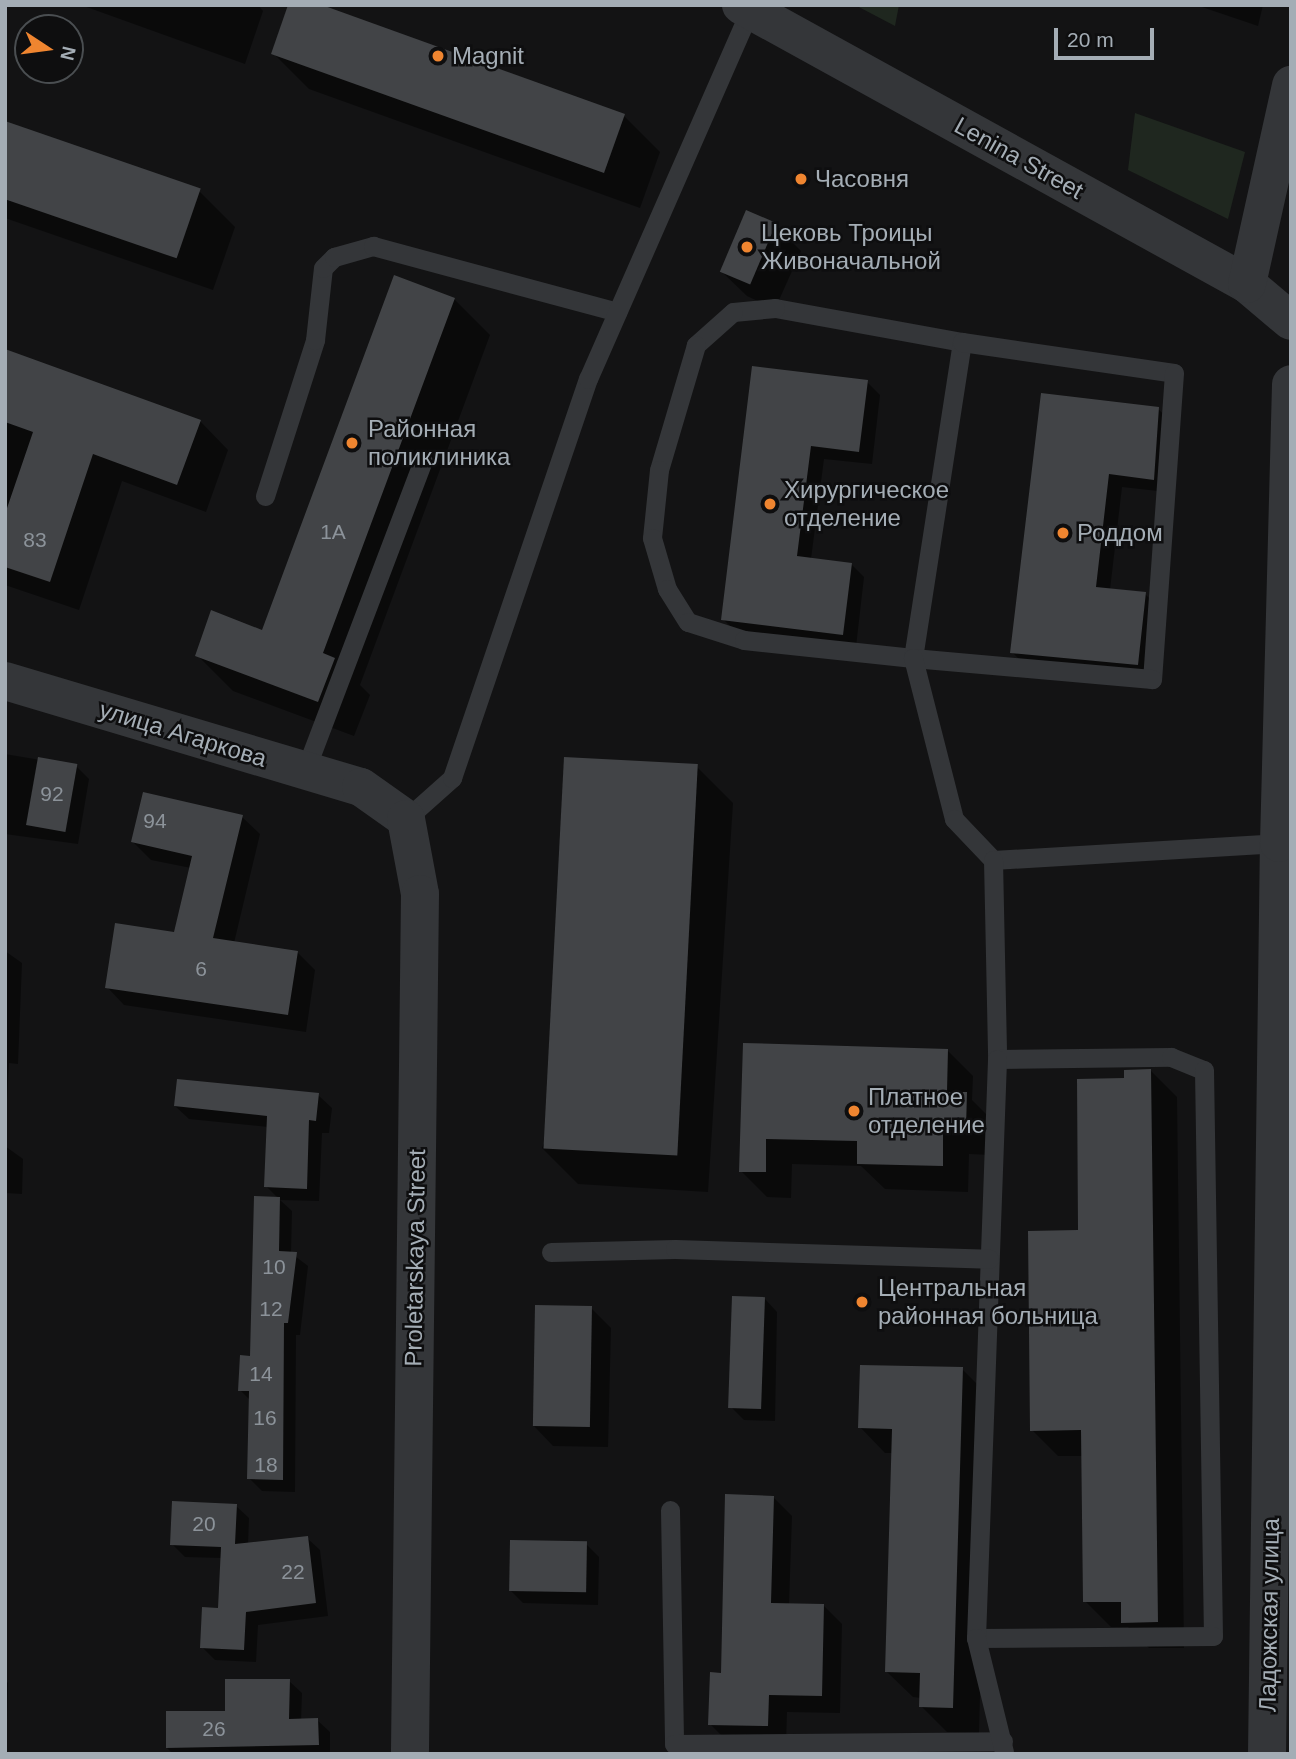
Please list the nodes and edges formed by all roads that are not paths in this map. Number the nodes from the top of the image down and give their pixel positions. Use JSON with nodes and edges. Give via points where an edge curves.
{"nodes":[{"id":1,"x":745,"y":8,"type":"edge"},
{"id":2,"x":1291,"y":85,"type":"edge"},
{"id":3,"x":1247,"y":284,"type":"junction"},
{"id":4,"x":617,"y":312,"type":"junction"},
{"id":5,"x":1291,"y":321,"type":"edge"},
{"id":6,"x":962,"y":342,"type":"junction"},
{"id":7,"x":1291,"y":384,"type":"edge"},
{"id":8,"x":423,"y":461,"type":"dead end"},
{"id":9,"x":265,"y":496,"type":"dead end"},
{"id":10,"x":914,"y":659,"type":"junction"},
{"id":11,"x":5,"y":681,"type":"edge"},
{"id":12,"x":305,"y":771,"type":"junction"},
{"id":13,"x":406,"y":819,"type":"junction"},
{"id":14,"x":1284,"y":828,"type":"edge"},
{"id":15,"x":993,"y":860,"type":"junction"},
{"id":16,"x":997,"y":1059,"type":"junction"},
{"id":17,"x":551,"y":1252,"type":"dead end"},
{"id":18,"x":989,"y":1259,"type":"junction"},
{"id":19,"x":670,"y":1510,"type":"dead end"},
{"id":20,"x":976,"y":1638,"type":"junction"},
{"id":21,"x":1004,"y":1747,"type":"edge"},
{"id":22,"x":410,"y":1754,"type":"edge"},
{"id":23,"x":1267,"y":1754,"type":"edge"}],
"edges":[{"from":1,"to":3,"type":"street","name":"Lenina Street"},
{"from":1,"to":4,"type":"lane"},
{"from":2,"to":3,"type":"street"},
{"from":3,"to":5,"type":"street","name":"Lenina Street"},
{"from":4,"to":9,"type":"lane","via":[[373,246],[334,257],[323,268],[316,340]]},
{"from":4,"to":13,"type":"lane","via":[[588,379],[452,778]]},
{"from":6,"to":10,"type":"lane"},
{"from":6,"to":10,"type":"lane","via":[[1174,373],[1152,679]]},
{"from":6,"to":10,"type":"lane","via":[[775,308],[733,312],[696,345],[659,470],[652,538],[667,589],[688,622],[744,640]]},
{"from":7,"to":14,"type":"street","name":"Ладожская улица"},
{"from":8,"to":12,"type":"lane"},
{"from":10,"to":15,"type":"lane","via":[[954,819]]},
{"from":11,"to":12,"type":"street","name":"улица Агаркова"},
{"from":12,"to":13,"type":"street","name":"улица Агаркова","via":[[361,787]]},
{"from":13,"to":22,"type":"street","name":"Proletarskaya Street","via":[[420,894]]},
{"from":14,"to":15,"type":"lane"},
{"from":14,"to":23,"type":"street","name":"Ладожская улица"},
{"from":15,"to":16,"type":"lane"},
{"from":16,"to":18,"type":"lane"},
{"from":16,"to":20,"type":"lane","via":[[1171,1057],[1204,1070],[1213,1636]]},
{"from":17,"to":18,"type":"lane","via":[[675,1250]]},
{"from":18,"to":20,"type":"lane"},
{"from":19,"to":21,"type":"lane","via":[[674,1744]]},
{"from":20,"to":21,"type":"lane"}]}
